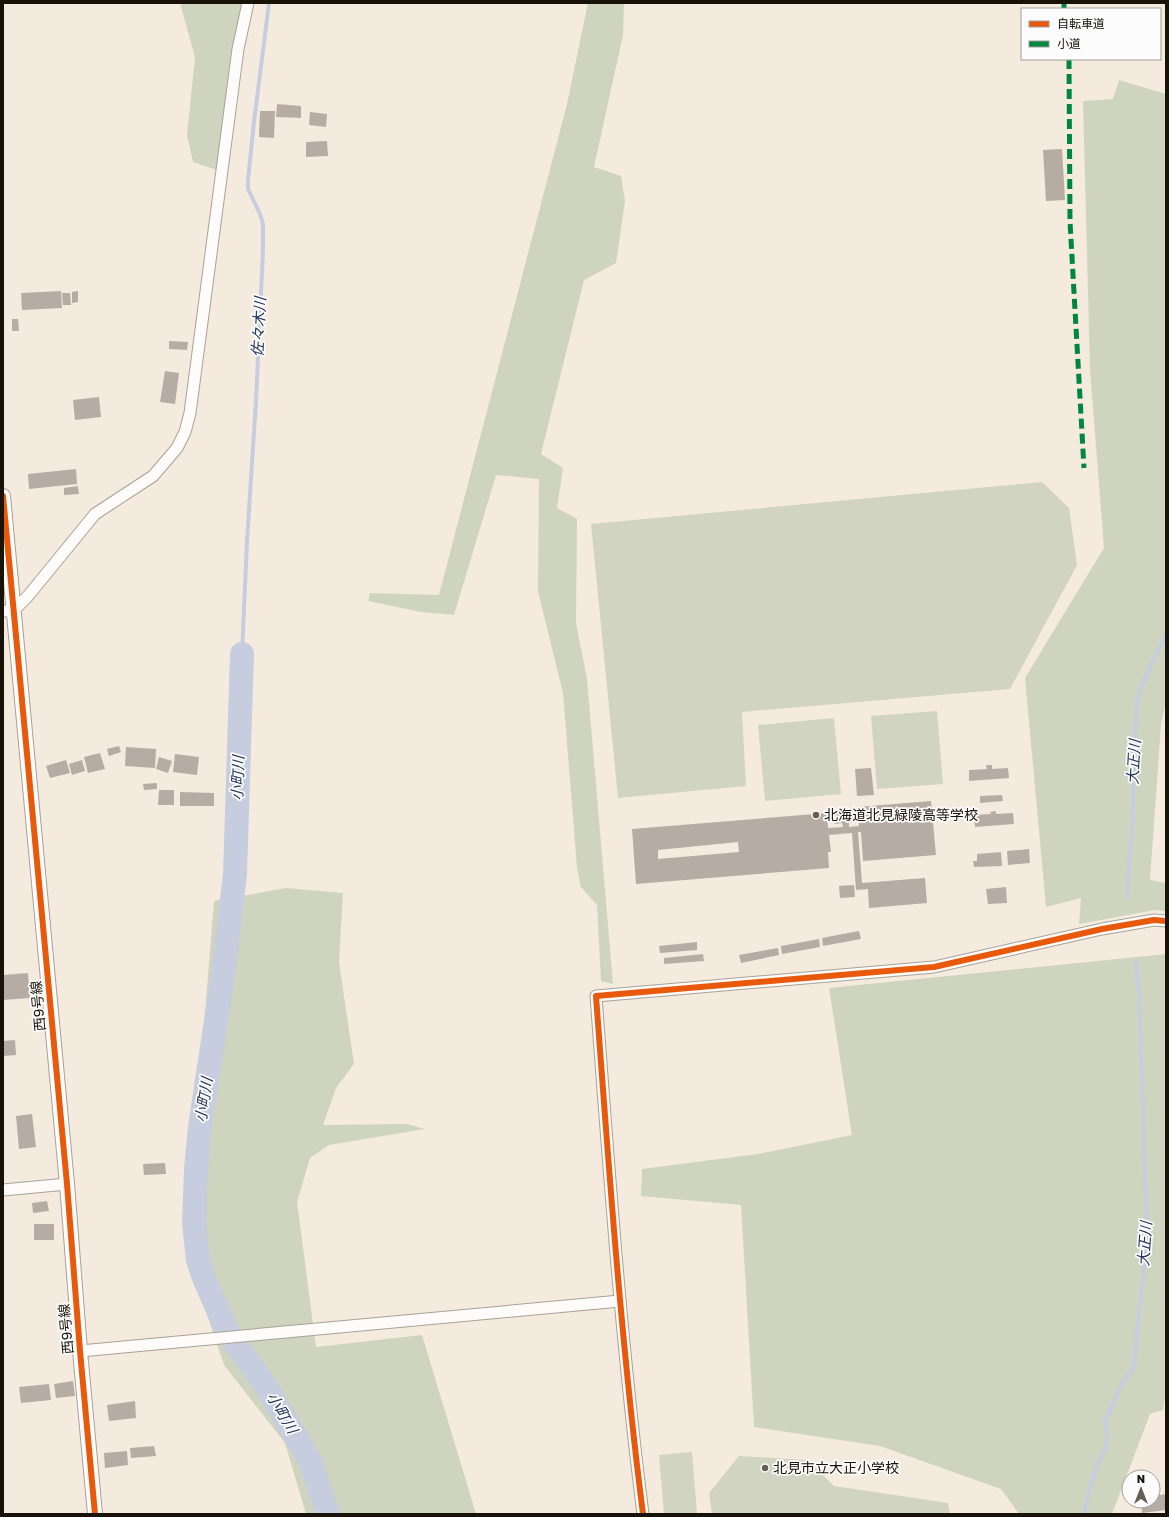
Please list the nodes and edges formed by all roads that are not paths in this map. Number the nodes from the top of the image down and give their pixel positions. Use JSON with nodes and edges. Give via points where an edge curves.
{"nodes":[{"id":1,"x":248,"y":3,"type":"edge"},
{"id":2,"x":3,"y":496,"type":"edge"},
{"id":3,"x":8,"y":611,"type":"edge"},
{"id":4,"x":1166,"y":921,"type":"edge"},
{"id":5,"x":67,"y":1184,"type":"junction"},
{"id":6,"x":3,"y":1190,"type":"edge"},
{"id":7,"x":620,"y":1301,"type":"junction"},
{"id":8,"x":80,"y":1350,"type":"junction"},
{"id":9,"x":95,"y":1514,"type":"edge"},
{"id":10,"x":644,"y":1514,"type":"edge"}],
"edges":[{"from":1,"to":3,"type":"street","via":[[238,49],[190,413],[185,432],[177,448],[153,476],[95,514],[28,596]]},
{"from":2,"to":3,"type":"street","name":"西9号線"},
{"from":3,"to":5,"type":"street","name":"西9号線"},
{"from":4,"to":7,"type":"street","via":[[1154,920],[1102,929],[934,967],[596,996]]},
{"from":5,"to":6,"type":"street"},
{"from":5,"to":8,"type":"street","name":"西9号線"},
{"from":7,"to":8,"type":"street"},
{"from":7,"to":10,"type":"street"},
{"from":8,"to":9,"type":"street","name":"西9号線"}]}
